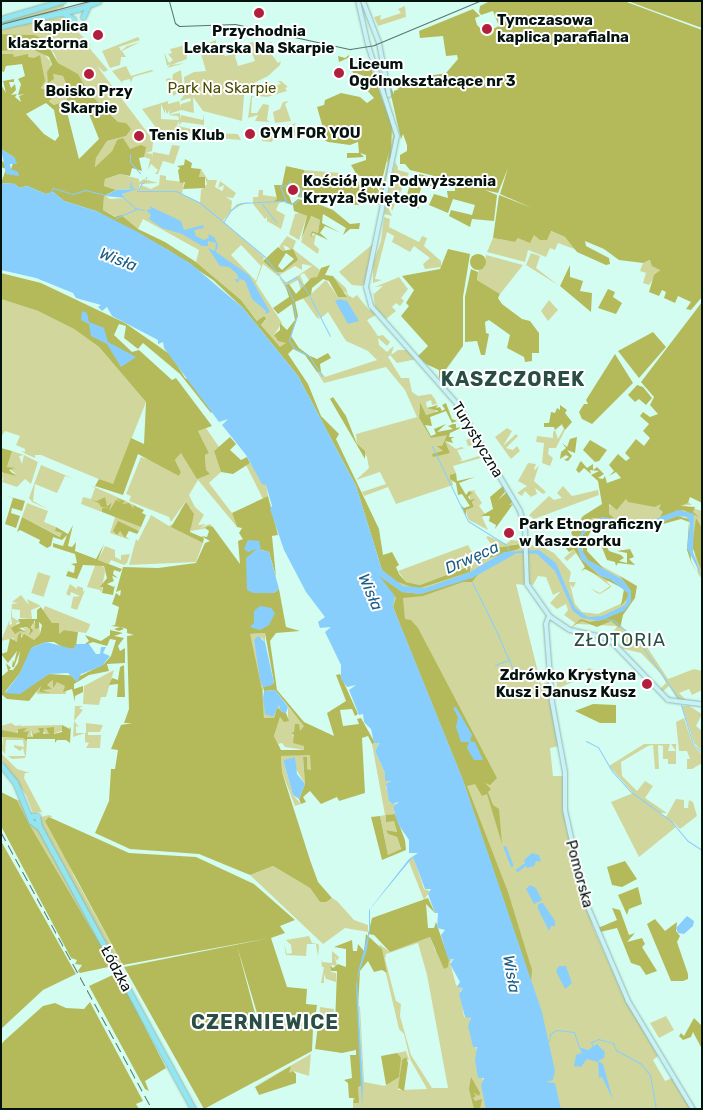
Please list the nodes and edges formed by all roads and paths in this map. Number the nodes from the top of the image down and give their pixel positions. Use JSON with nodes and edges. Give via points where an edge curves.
{"nodes":[{"id":1,"x":62,"y":1,"type":"edge"},
{"id":2,"x":99,"y":1,"type":"edge"},
{"id":3,"x":358,"y":1,"type":"edge"},
{"id":4,"x":363,"y":1,"type":"edge"},
{"id":5,"x":90,"y":5,"type":"junction"},
{"id":6,"x":62,"y":13,"type":"junction"},
{"id":7,"x":83,"y":17,"type":"dead end"},
{"id":8,"x":1,"y":19,"type":"edge"},
{"id":9,"x":73,"y":19,"type":"dead end"},
{"id":10,"x":1,"y":26,"type":"edge"},
{"id":11,"x":392,"y":112,"type":"junction"},
{"id":12,"x":549,"y":616,"type":"junction"},
{"id":13,"x":702,"y":704,"type":"edge"},
{"id":14,"x":1,"y":763,"type":"edge"},
{"id":15,"x":193,"y":1109,"type":"edge"},
{"id":16,"x":693,"y":1109,"type":"edge"}],
"edges":[{"from":1,"to":8,"type":"main road"},
{"from":2,"to":5,"type":"main road"},
{"from":3,"to":11,"type":"main road","via":[[367,41]]},
{"from":4,"to":11,"type":"main road","via":[[380,47]]},
{"from":5,"to":6,"type":"main road"},
{"from":5,"to":7,"type":"main road","via":[[84,10]]},
{"from":6,"to":9,"type":"main road"},
{"from":6,"to":10,"type":"main road"},
{"from":11,"to":12,"type":"main road","name":"Turystyczna","via":[[397,141],[370,277],[369,299],[374,310],[457,404],[522,516],[528,587]]},
{"from":12,"to":13,"type":"main road","via":[[571,630],[613,643],[668,700]]},
{"from":12,"to":16,"type":"main road","name":"Pomorska","via":[[546,625],[552,702],[565,772],[565,810],[585,900],[628,1001]]},
{"from":14,"to":15,"type":"main road","name":"Łódzka","via":[[16,783]]}]}
